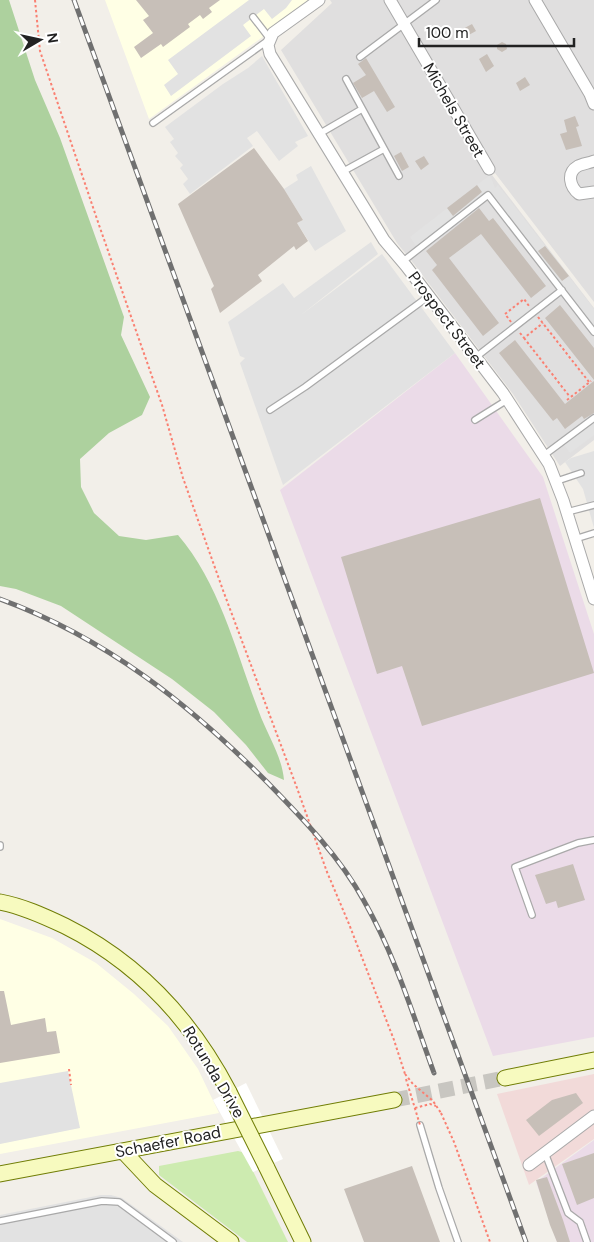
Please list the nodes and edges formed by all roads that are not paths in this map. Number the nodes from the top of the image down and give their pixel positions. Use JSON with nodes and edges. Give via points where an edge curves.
{"nodes":[{"id":1,"x":319,"y":0,"type":"edge"},
{"id":2,"x":390,"y":0,"type":"edge"},
{"id":3,"x":436,"y":0,"type":"edge"},
{"id":4,"x":535,"y":0,"type":"edge"},
{"id":5,"x":253,"y":17,"type":"dead end"},
{"id":6,"x":404,"y":24,"type":"junction"},
{"id":7,"x":270,"y":39,"type":"junction"},
{"id":8,"x":360,"y":57,"type":"dead end"},
{"id":9,"x":346,"y":79,"type":"dead end"},
{"id":10,"x":594,"y":104,"type":"edge"},
{"id":11,"x":362,"y":109,"type":"junction"},
{"id":12,"x":153,"y":123,"type":"dead end"},
{"id":13,"x":319,"y":134,"type":"junction"},
{"id":14,"x":384,"y":149,"type":"junction"},
{"id":15,"x":594,"y":161,"type":"edge"},
{"id":16,"x":488,"y":169,"type":"dead end"},
{"id":17,"x":342,"y":172,"type":"junction"},
{"id":18,"x":399,"y":176,"type":"dead end"},
{"id":19,"x":594,"y":192,"type":"edge"},
{"id":20,"x":402,"y":262,"type":"junction"},
{"id":21,"x":562,"y":290,"type":"junction"},
{"id":22,"x":429,"y":296,"type":"junction"},
{"id":23,"x":594,"y":332,"type":"edge"},
{"id":24,"x":476,"y":357,"type":"junction"},
{"id":25,"x":508,"y":400,"type":"junction"},
{"id":26,"x":270,"y":410,"type":"dead end"},
{"id":27,"x":594,"y":418,"type":"edge"},
{"id":28,"x":475,"y":420,"type":"dead end"},
{"id":29,"x":543,"y":456,"type":"junction"},
{"id":30,"x":580,"y":473,"type":"dead end"},
{"id":31,"x":557,"y":481,"type":"junction"},
{"id":32,"x":594,"y":505,"type":"edge"},
{"id":33,"x":567,"y":512,"type":"junction"},
{"id":34,"x":594,"y":534,"type":"edge"},
{"id":35,"x":575,"y":539,"type":"junction"},
{"id":36,"x":589,"y":567,"type":"edge"},
{"id":37,"x":594,"y":598,"type":"edge"},
{"id":38,"x":594,"y":840,"type":"edge"},
{"id":39,"x":0,"y":902,"type":"edge"},
{"id":40,"x":532,"y":915,"type":"dead end"},
{"id":41,"x":594,"y":1060,"type":"edge"},
{"id":42,"x":505,"y":1078,"type":"tunnel mouth"},
{"id":43,"x":394,"y":1100,"type":"tunnel mouth"},
{"id":44,"x":594,"y":1116,"type":"edge"},
{"id":45,"x":420,"y":1125,"type":"road end"},
{"id":46,"x":123,"y":1151,"type":"junction"},
{"id":47,"x":545,"y":1153,"type":"junction"},
{"id":48,"x":529,"y":1165,"type":"dead end"},
{"id":49,"x":0,"y":1174,"type":"edge"},
{"id":50,"x":0,"y":1221,"type":"edge"},
{"id":51,"x":173,"y":1242,"type":"edge"},
{"id":52,"x":232,"y":1242,"type":"edge"},
{"id":53,"x":303,"y":1242,"type":"edge"},
{"id":54,"x":458,"y":1242,"type":"edge"},
{"id":55,"x":587,"y":1242,"type":"edge"}],
"edges":[{"from":1,"to":7,"type":"street","via":[[273,33]]},
{"from":2,"to":6,"type":"street","name":"Michels Street"},
{"from":3,"to":6,"type":"lane"},
{"from":4,"to":10,"type":"street"},
{"from":5,"to":7,"type":"lane"},
{"from":6,"to":8,"type":"lane"},
{"from":6,"to":16,"type":"street","name":"Michels Street"},
{"from":7,"to":12,"type":"lane"},
{"from":7,"to":13,"type":"street","name":"Prospect Street","via":[[270,54]]},
{"from":9,"to":11,"type":"lane"},
{"from":11,"to":13,"type":"lane"},
{"from":11,"to":14,"type":"lane"},
{"from":13,"to":17,"type":"street","name":"Prospect Street"},
{"from":14,"to":17,"type":"lane"},
{"from":14,"to":18,"type":"lane"},
{"from":15,"to":19,"type":"street","via":[[577,167],[570,181],[579,194]]},
{"from":17,"to":20,"type":"street","name":"Prospect Street","via":[[384,240]]},
{"from":20,"to":21,"type":"lane","via":[[488,195]]},
{"from":20,"to":22,"type":"street","name":"Prospect Street"},
{"from":21,"to":23,"type":"lane"},
{"from":21,"to":24,"type":"lane"},
{"from":22,"to":24,"type":"street","name":"Prospect Street"},
{"from":22,"to":26,"type":"lane"},
{"from":24,"to":25,"type":"street","name":"Prospect Street"},
{"from":25,"to":28,"type":"lane"},
{"from":25,"to":29,"type":"street","name":"Prospect Street"},
{"from":27,"to":29,"type":"lane"},
{"from":29,"to":31,"type":"street","name":"Prospect Street"},
{"from":30,"to":31,"type":"lane"},
{"from":31,"to":33,"type":"street","name":"Prospect Street"},
{"from":32,"to":33,"type":"lane"},
{"from":33,"to":35,"type":"street","name":"Prospect Street"},
{"from":34,"to":35,"type":"lane"},
{"from":35,"to":36,"type":"street","name":"Prospect Street"},
{"from":36,"to":37,"type":"street","name":"Prospect Street"},
{"from":38,"to":40,"type":"lane","via":[[515,866]]},
{"from":39,"to":53,"type":"main road","name":"Rotunda Drive","bridge":true,"via":[[45,916],[84,935],[151,984],[178,1012],[229,1092]]},
{"from":41,"to":42,"type":"main road"},
{"from":43,"to":46,"type":"main road","name":"Schaefer Road"},
{"from":44,"to":47,"type":"street"},
{"from":45,"to":54,"type":"lane"},
{"from":46,"to":49,"type":"main road","name":"Schaefer Road"},
{"from":46,"to":52,"type":"main road","via":[[156,1185]]},
{"from":47,"to":48,"type":"street"},
{"from":47,"to":55,"type":"lane","via":[[568,1213],[580,1222]]},
{"from":50,"to":51,"type":"lane","via":[[102,1201],[118,1202]]}]}
